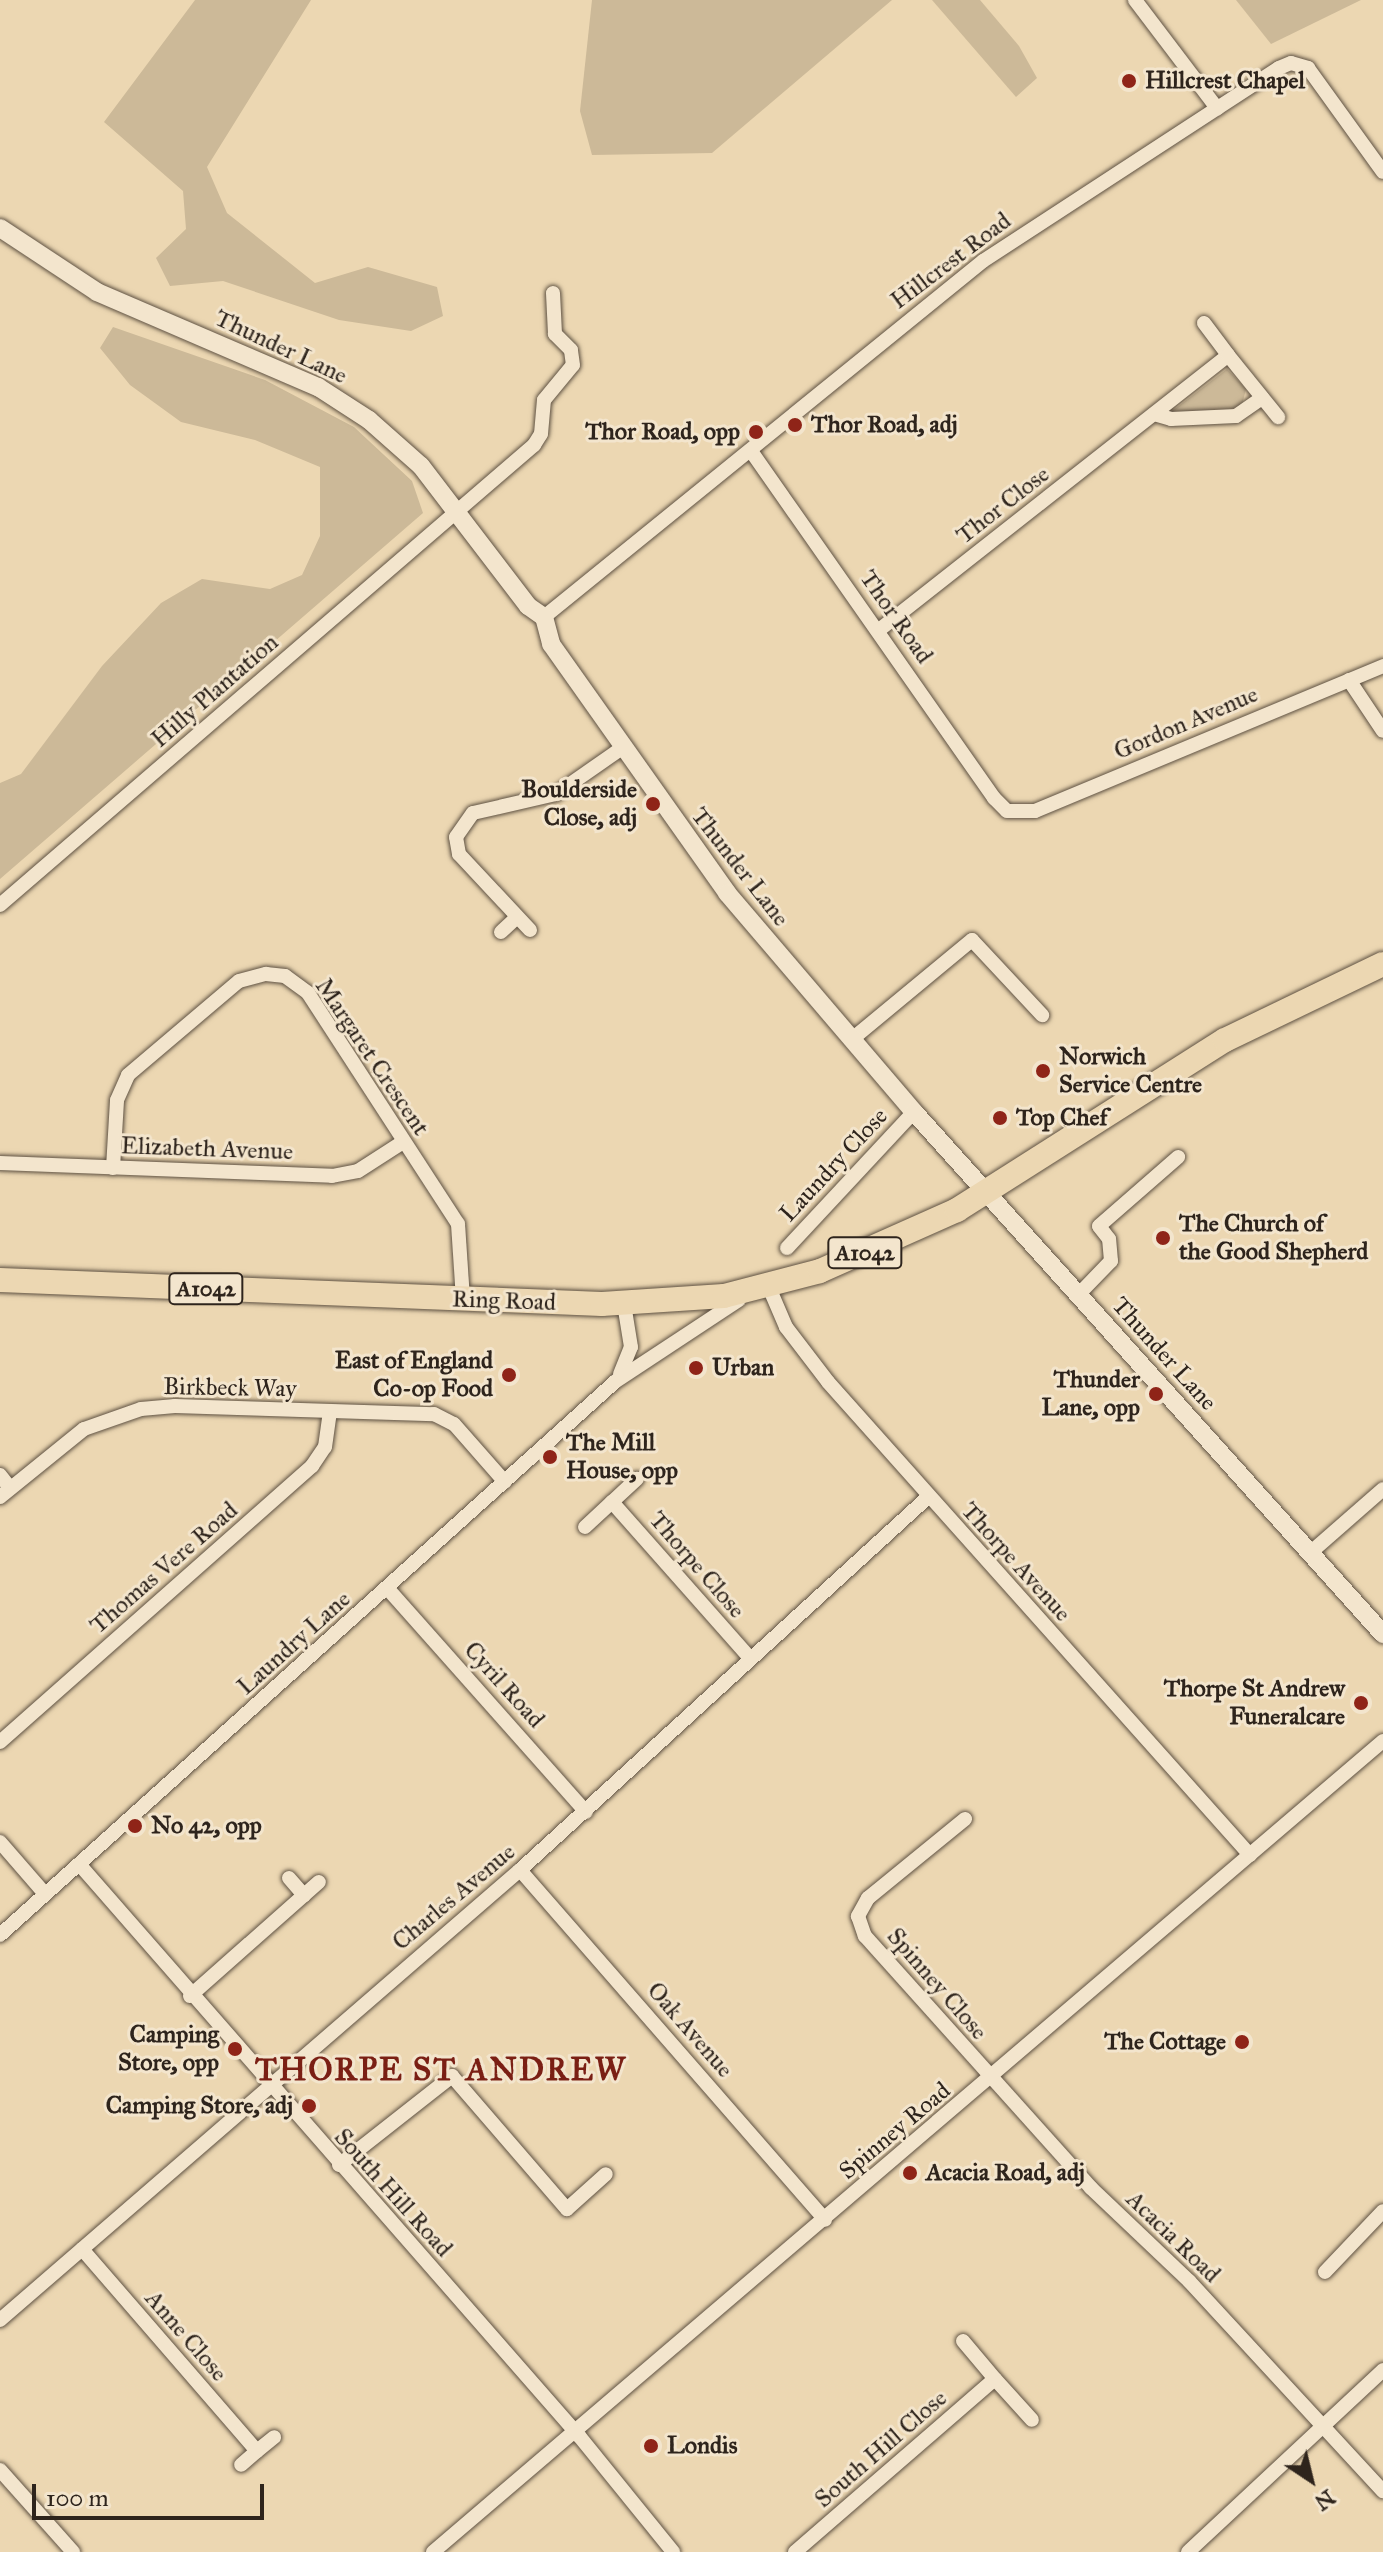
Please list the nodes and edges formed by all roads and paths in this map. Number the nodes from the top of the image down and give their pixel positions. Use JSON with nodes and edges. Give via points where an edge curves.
{"nodes":[{"id":1,"x":1135,"y":0,"type":"edge"},
{"id":2,"x":1217,"y":108,"type":"junction"},
{"id":3,"x":1383,"y":172,"type":"edge"},
{"id":4,"x":0,"y":228,"type":"edge"},
{"id":5,"x":558,"y":302,"type":"dead end"},
{"id":6,"x":1204,"y":323,"type":"dead end"},
{"id":7,"x":1228,"y":355,"type":"junction"},
{"id":8,"x":1262,"y":398,"type":"junction"},
{"id":9,"x":1154,"y":414,"type":"junction"},
{"id":10,"x":1278,"y":417,"type":"dead end"},
{"id":11,"x":751,"y":451,"type":"junction"},
{"id":12,"x":459,"y":510,"type":"junction"},
{"id":13,"x":544,"y":617,"type":"junction"},
{"id":14,"x":879,"y":630,"type":"junction"},
{"id":15,"x":1383,"y":666,"type":"edge"},
{"id":16,"x":1349,"y":680,"type":"junction"},
{"id":17,"x":1383,"y":731,"type":"edge"},
{"id":18,"x":622,"y":748,"type":"junction"},
{"id":19,"x":1005,"y":809,"type":"joint"},
{"id":20,"x":0,"y":905,"type":"edge"},
{"id":21,"x":517,"y":917,"type":"junction"},
{"id":22,"x":530,"y":930,"type":"dead end"},
{"id":23,"x":501,"y":932,"type":"dead end"},
{"id":24,"x":1383,"y":964,"type":"edge"},
{"id":25,"x":1042,"y":1015,"type":"dead end"},
{"id":26,"x":851,"y":1040,"type":"junction"},
{"id":27,"x":914,"y":1112,"type":"junction"},
{"id":28,"x":403,"y":1142,"type":"junction"},
{"id":29,"x":1178,"y":1157,"type":"dead end"},
{"id":30,"x":0,"y":1163,"type":"edge"},
{"id":31,"x":113,"y":1168,"type":"junction"},
{"id":32,"x":986,"y":1192,"type":"junction"},
{"id":33,"x":787,"y":1248,"type":"dead end"},
{"id":34,"x":0,"y":1280,"type":"edge"},
{"id":35,"x":768,"y":1285,"type":"junction"},
{"id":36,"x":1079,"y":1294,"type":"junction"},
{"id":37,"x":463,"y":1299,"type":"junction"},
{"id":38,"x":624,"y":1304,"type":"junction"},
{"id":39,"x":616,"y":1381,"type":"junction"},
{"id":40,"x":330,"y":1412,"type":"junction"},
{"id":41,"x":0,"y":1475,"type":"edge"},
{"id":42,"x":637,"y":1479,"type":"dead end"},
{"id":43,"x":505,"y":1482,"type":"junction"},
{"id":44,"x":1383,"y":1489,"type":"edge"},
{"id":45,"x":5,"y":1492,"type":"edge"},
{"id":46,"x":928,"y":1497,"type":"junction"},
{"id":47,"x":612,"y":1502,"type":"junction"},
{"id":48,"x":585,"y":1527,"type":"dead end"},
{"id":49,"x":1310,"y":1553,"type":"junction"},
{"id":50,"x":388,"y":1589,"type":"junction"},
{"id":51,"x":1383,"y":1634,"type":"edge"},
{"id":52,"x":749,"y":1657,"type":"junction"},
{"id":53,"x":1383,"y":1741,"type":"edge"},
{"id":54,"x":0,"y":1742,"type":"edge"},
{"id":55,"x":586,"y":1812,"type":"junction"},
{"id":56,"x":965,"y":1819,"type":"dead end"},
{"id":57,"x":0,"y":1842,"type":"edge"},
{"id":58,"x":1250,"y":1855,"type":"junction"},
{"id":59,"x":79,"y":1864,"type":"junction"},
{"id":60,"x":520,"y":1870,"type":"junction"},
{"id":61,"x":289,"y":1878,"type":"dead end"},
{"id":62,"x":319,"y":1882,"type":"dead end"},
{"id":63,"x":45,"y":1894,"type":"junction"},
{"id":64,"x":304,"y":1895,"type":"junction"},
{"id":65,"x":0,"y":1935,"type":"edge"},
{"id":66,"x":190,"y":1996,"type":"junction"},
{"id":67,"x":991,"y":2079,"type":"junction"},
{"id":68,"x":267,"y":2084,"type":"junction"},
{"id":69,"x":339,"y":2165,"type":"junction"},
{"id":70,"x":606,"y":2174,"type":"dead end"},
{"id":71,"x":1383,"y":2211,"type":"edge"},
{"id":72,"x":825,"y":2220,"type":"junction"},
{"id":73,"x":82,"y":2249,"type":"junction"},
{"id":74,"x":1325,"y":2272,"type":"dead end"},
{"id":75,"x":0,"y":2320,"type":"edge"},
{"id":76,"x":963,"y":2341,"type":"dead end"},
{"id":77,"x":1383,"y":2370,"type":"edge"},
{"id":78,"x":995,"y":2379,"type":"junction"},
{"id":79,"x":1032,"y":2420,"type":"dead end"},
{"id":80,"x":1327,"y":2425,"type":"junction"},
{"id":81,"x":576,"y":2431,"type":"junction"},
{"id":82,"x":274,"y":2437,"type":"dead end"},
{"id":83,"x":257,"y":2451,"type":"junction"},
{"id":84,"x":241,"y":2465,"type":"dead end"},
{"id":85,"x":0,"y":2470,"type":"edge"},
{"id":86,"x":1383,"y":2491,"type":"edge"},
{"id":87,"x":73,"y":2552,"type":"edge"},
{"id":88,"x":433,"y":2552,"type":"edge"},
{"id":89,"x":673,"y":2552,"type":"edge"},
{"id":90,"x":795,"y":2552,"type":"edge"},
{"id":91,"x":1188,"y":2552,"type":"edge"}],
"edges":[{"from":1,"to":2,"type":"street"},
{"from":2,"to":3,"type":"street","name":"Hillcrest Road","via":[[1279,68],[1300,63],[1315,75]]},
{"from":2,"to":11,"type":"street","name":"Hillcrest Road","via":[[983,261]]},
{"from":4,"to":12,"type":"street","name":"Thunder Lane","via":[[97,292],[272,364],[346,403],[421,466]]},
{"from":5,"to":12,"type":"street","name":"Hilly Plantation","via":[[555,334],[571,350],[573,365],[544,400],[541,434]]},
{"from":6,"to":7,"type":"street"},
{"from":7,"to":8,"type":"street"},
{"from":7,"to":9,"type":"street","name":"Thor Close"},
{"from":8,"to":9,"type":"street","via":[[1236,416],[1171,419]]},
{"from":8,"to":10,"type":"street"},
{"from":9,"to":14,"type":"street","name":"Thor Close"},
{"from":11,"to":13,"type":"street","name":"Hillcrest Road"},
{"from":11,"to":14,"type":"street","name":"Thor Road"},
{"from":12,"to":13,"type":"street","name":"Thunder Lane","via":[[528,606]]},
{"from":12,"to":20,"type":"street","name":"Hilly Plantation"},
{"from":13,"to":18,"type":"street","name":"Thunder Lane","via":[[551,644]]},
{"from":14,"to":19,"type":"street","name":"Thor Road"},
{"from":15,"to":16,"type":"street","name":"Gordon Avenue"},
{"from":16,"to":17,"type":"street"},
{"from":16,"to":19,"type":"street","name":"Gordon Avenue","via":[[1035,811]]},
{"from":18,"to":21,"type":"street","via":[[556,794],[486,807],[462,825],[456,837],[459,854]]},
{"from":18,"to":26,"type":"street","name":"Thunder Lane","via":[[727,893]]},
{"from":21,"to":22,"type":"street"},
{"from":21,"to":23,"type":"street"},
{"from":24,"to":32,"type":"highway","number":"A1042","via":[[1225,1040]]},
{"from":25,"to":26,"type":"street","via":[[972,940]]},
{"from":26,"to":27,"type":"street","name":"Thunder Lane"},
{"from":27,"to":32,"type":"street","name":"Thunder Lane"},
{"from":27,"to":33,"type":"street","name":"Laundry Close"},
{"from":28,"to":31,"type":"street","name":"Elizabeth Avenue","via":[[346,1175]]},
{"from":28,"to":31,"type":"street","name":"Margaret Crescent","via":[[308,993],[285,976],[266,974],[223,992],[120,1085]]},
{"from":28,"to":37,"type":"street","name":"Margaret Crescent","via":[[458,1224]]},
{"from":29,"to":36,"type":"street","via":[[1099,1226],[1109,1239],[1111,1261]]},
{"from":30,"to":31,"type":"street","name":"Elizabeth Avenue"},
{"from":32,"to":35,"type":"highway","name":"Ring Road","number":"A1042","via":[[888,1245]]},
{"from":32,"to":36,"type":"street","name":"Thunder Lane"},
{"from":34,"to":37,"type":"highway","name":"Ring Road","number":"A1042"},
{"from":35,"to":38,"type":"highway","name":"Ring Road","number":"A1042","via":[[724,1296]]},
{"from":35,"to":39,"type":"street","name":"Laundry Lane","via":[[690,1328]]},
{"from":35,"to":46,"type":"street","name":"Thorpe Avenue","via":[[786,1327],[813,1363]]},
{"from":36,"to":49,"type":"street","name":"Thunder Lane"},
{"from":37,"to":38,"type":"highway","name":"Ring Road","number":"A1042"},
{"from":38,"to":39,"type":"street","name":"Laundry Lane","via":[[631,1347]]},
{"from":39,"to":43,"type":"street","name":"Laundry Lane"},
{"from":40,"to":43,"type":"street","name":"Birkbeck Way","via":[[443,1417]]},
{"from":40,"to":45,"type":"street","name":"Birkbeck Way","via":[[141,1409],[84,1429]]},
{"from":40,"to":54,"type":"street","name":"Thomas Vere Road","via":[[325,1447],[312,1466]]},
{"from":41,"to":45,"type":"street"},
{"from":42,"to":47,"type":"street"},
{"from":43,"to":50,"type":"street","name":"Laundry Lane"},
{"from":44,"to":49,"type":"street"},
{"from":46,"to":52,"type":"street","name":"Charles Avenue"},
{"from":46,"to":58,"type":"street","name":"Thorpe Avenue"},
{"from":47,"to":48,"type":"street"},
{"from":47,"to":52,"type":"street","name":"Thorpe Close"},
{"from":49,"to":51,"type":"street","name":"Thunder Lane"},
{"from":50,"to":55,"type":"street","name":"Cyril Road"},
{"from":50,"to":59,"type":"street","name":"Laundry Lane"},
{"from":52,"to":55,"type":"street","name":"Charles Avenue"},
{"from":53,"to":58,"type":"street","name":"Spinney Road"},
{"from":55,"to":60,"type":"street","name":"Charles Avenue"},
{"from":56,"to":67,"type":"street","name":"Spinney Close","via":[[868,1898],[859,1923]]},
{"from":57,"to":63,"type":"street"},
{"from":58,"to":67,"type":"street","name":"Spinney Road"},
{"from":59,"to":63,"type":"street","name":"Laundry Lane"},
{"from":59,"to":66,"type":"street","name":"South Hill Road"},
{"from":60,"to":68,"type":"street","name":"Charles Avenue"},
{"from":60,"to":72,"type":"street","name":"Oak Avenue"},
{"from":61,"to":64,"type":"street"},
{"from":62,"to":64,"type":"street"},
{"from":63,"to":65,"type":"street","name":"Laundry Lane"},
{"from":64,"to":66,"type":"street"},
{"from":66,"to":68,"type":"street","name":"South Hill Road"},
{"from":67,"to":72,"type":"street","name":"Spinney Road"},
{"from":67,"to":80,"type":"street","name":"Acacia Road","via":[[1091,2188]]},
{"from":68,"to":69,"type":"street","name":"South Hill Road"},
{"from":68,"to":73,"type":"street","name":"Charles Avenue"},
{"from":69,"to":70,"type":"street","via":[[452,2076],[567,2209]]},
{"from":69,"to":81,"type":"street","name":"South Hill Road"},
{"from":71,"to":74,"type":"street"},
{"from":72,"to":81,"type":"street","name":"Spinney Road"},
{"from":73,"to":75,"type":"street","name":"Charles Avenue"},
{"from":73,"to":83,"type":"street","name":"Anne Close"},
{"from":76,"to":78,"type":"street"},
{"from":77,"to":80,"type":"street"},
{"from":78,"to":79,"type":"street"},
{"from":78,"to":90,"type":"street","name":"South Hill Close"},
{"from":80,"to":86,"type":"street","name":"Acacia Road"},
{"from":80,"to":91,"type":"street"},
{"from":81,"to":88,"type":"street","name":"Spinney Road"},
{"from":81,"to":89,"type":"street","name":"South Hill Road"},
{"from":82,"to":83,"type":"street"},
{"from":83,"to":84,"type":"street"},
{"from":85,"to":87,"type":"street"}]}
